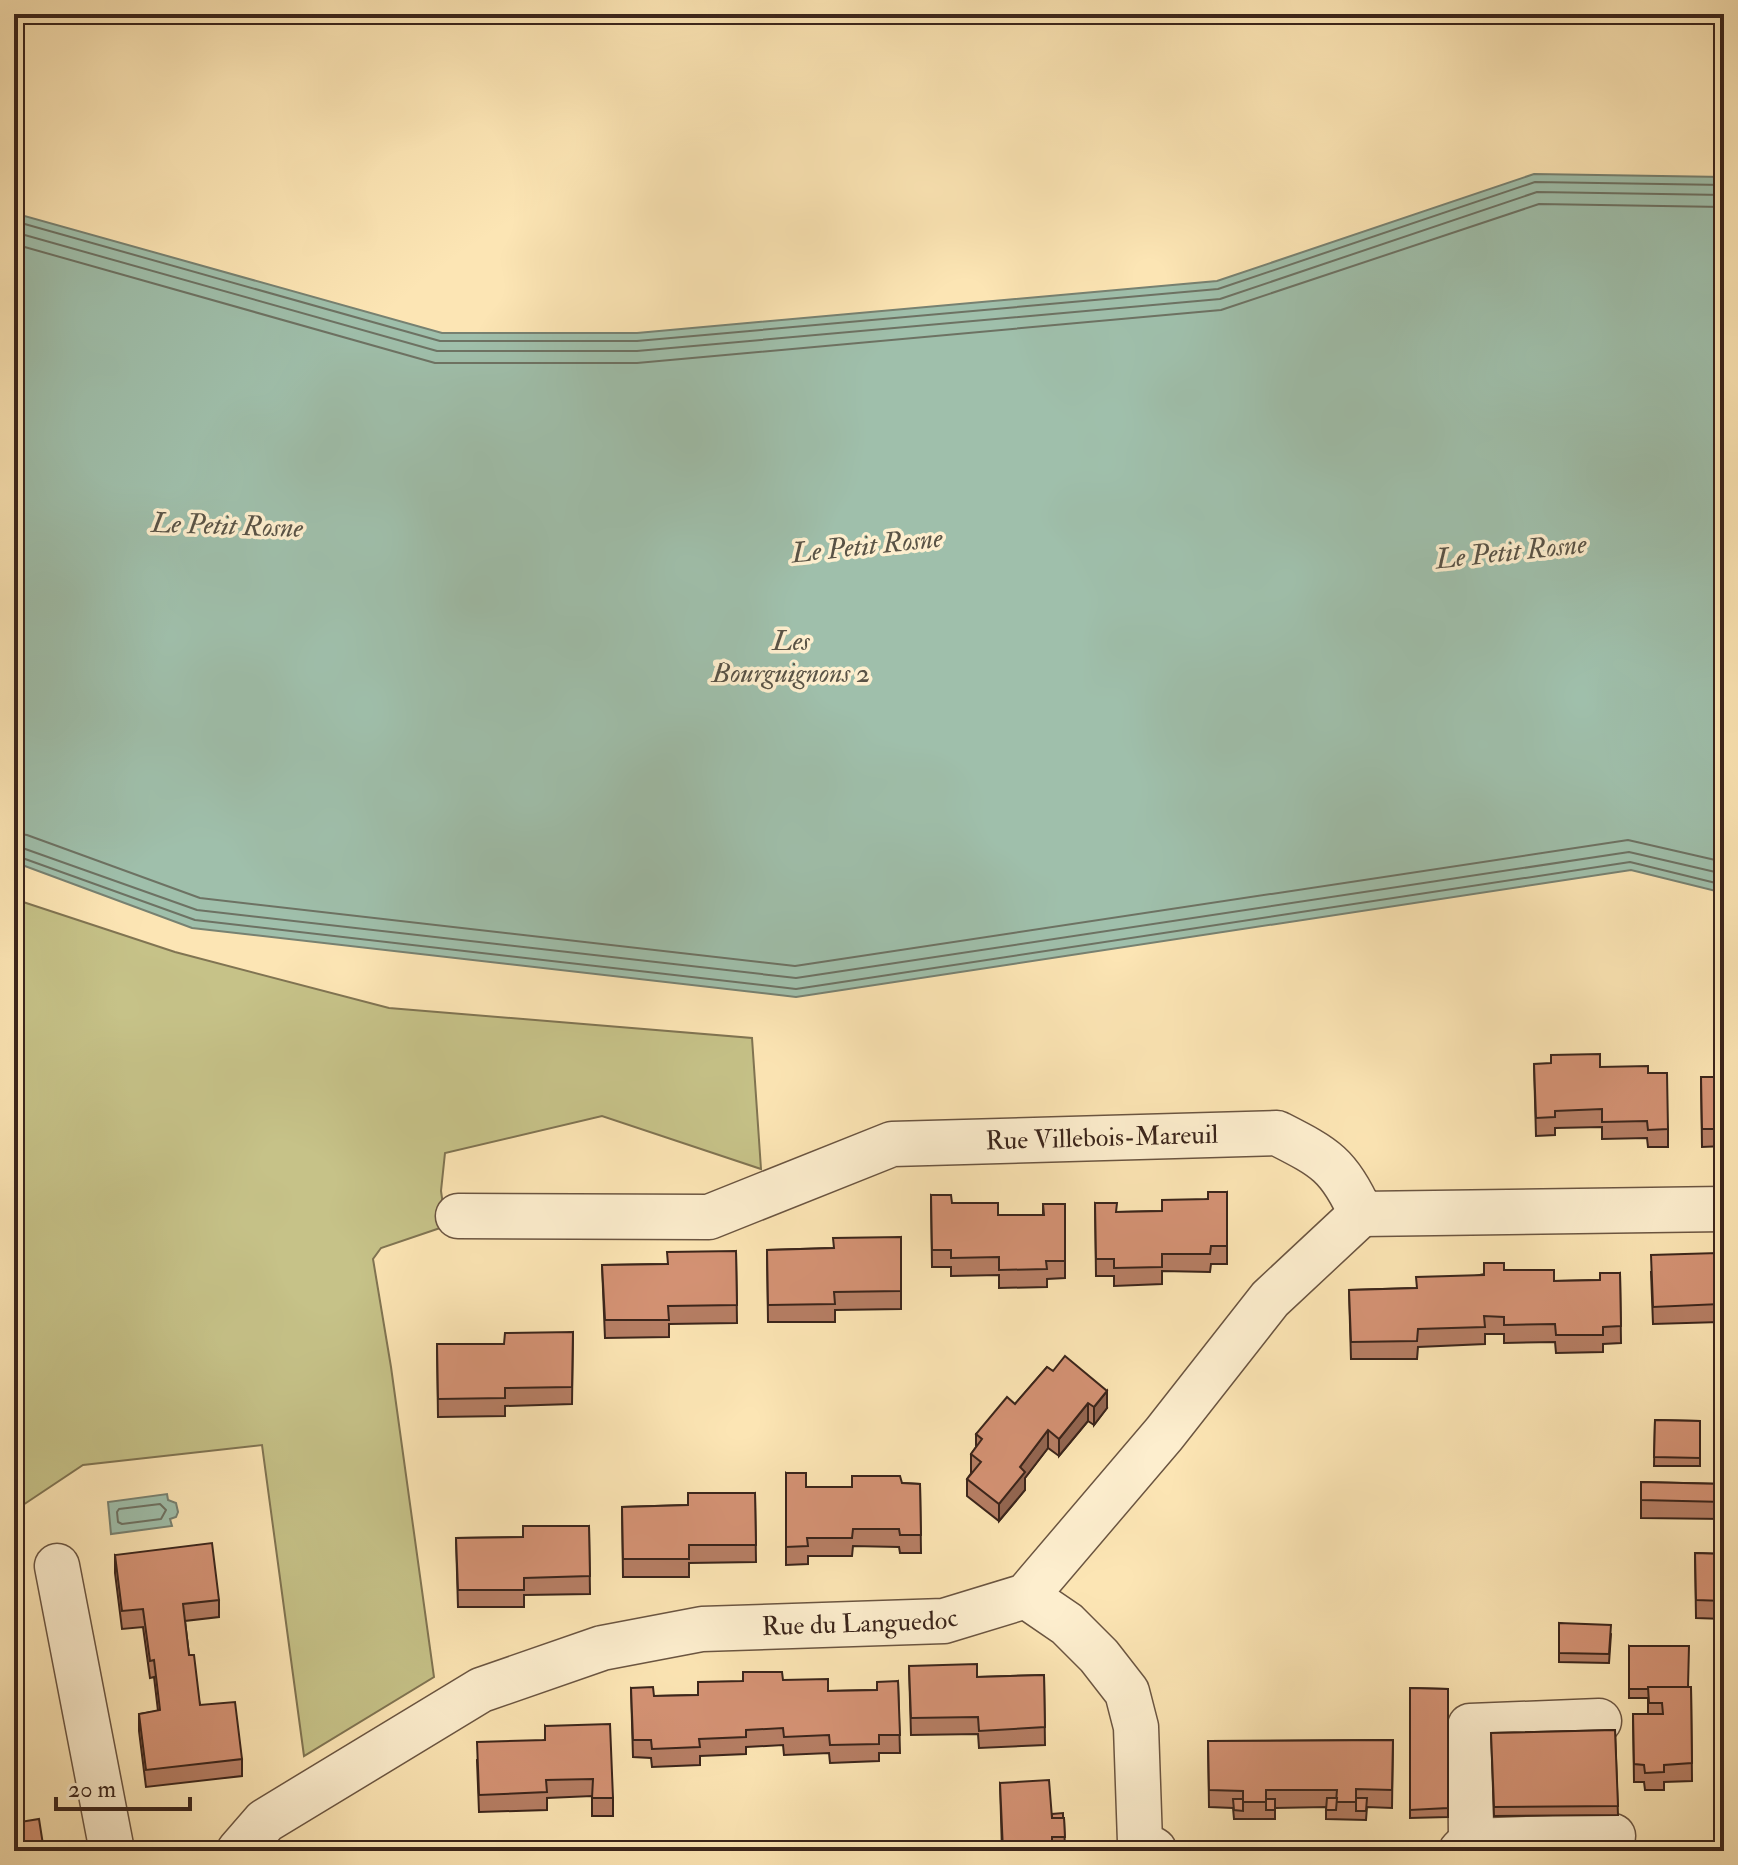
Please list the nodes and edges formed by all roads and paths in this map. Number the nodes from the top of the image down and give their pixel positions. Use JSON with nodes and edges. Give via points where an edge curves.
{"nodes":[{"id":1,"x":1724,"y":1209,"type":"edge"},
{"id":2,"x":1361,"y":1214,"type":"junction"},
{"id":3,"x":458,"y":1216,"type":"dead end"},
{"id":4,"x":57,"y":1566,"type":"dead end"},
{"id":5,"x":1026,"y":1596,"type":"junction"},
{"id":6,"x":1599,"y":1721,"type":"dead end"},
{"id":7,"x":1613,"y":1836,"type":"dead end"},
{"id":8,"x":1466,"y":1846,"type":"edge"},
{"id":9,"x":112,"y":1851,"type":"edge"},
{"id":10,"x":239,"y":1851,"type":"edge"},
{"id":11,"x":1154,"y":1851,"type":"edge"}],
"edges":[{"from":1,"to":2,"type":"street"},
{"from":2,"to":3,"type":"street","name":"Rue Villebois-Mareuil","via":[[1347,1181],[1317,1153],[1277,1133],[892,1144],[709,1217]]},
{"from":2,"to":5,"type":"street","via":[[1270,1299]]},
{"from":4,"to":9,"type":"street"},
{"from":5,"to":10,"type":"street","name":"Rue du Languedoc","via":[[944,1621],[702,1629],[602,1648],[481,1690],[265,1821]]},
{"from":5,"to":11,"type":"street","via":[[1067,1624],[1127,1692],[1136,1727],[1140,1842]]},
{"from":6,"to":8,"type":"street","via":[[1470,1726]]},
{"from":7,"to":8,"type":"street"}]}
